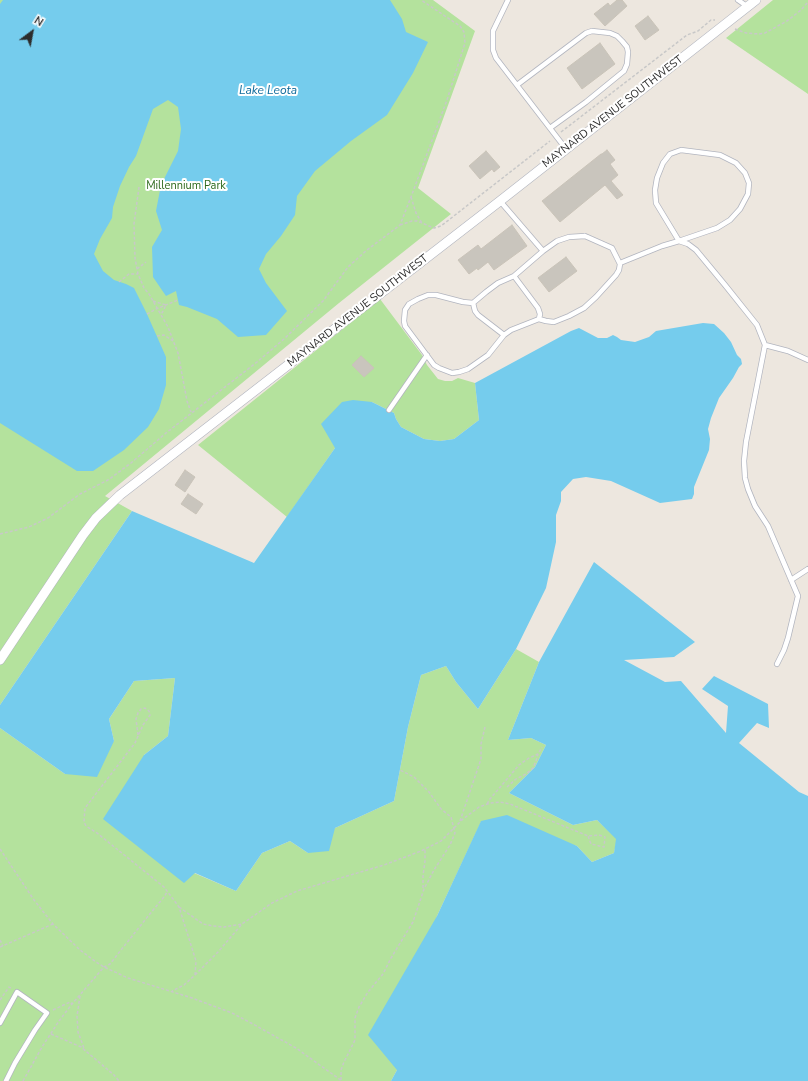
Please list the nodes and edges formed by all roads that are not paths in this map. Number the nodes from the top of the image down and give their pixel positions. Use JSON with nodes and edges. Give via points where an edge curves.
{"nodes":[{"id":1,"x":508,"y":0,"type":"edge"},
{"id":2,"x":738,"y":0,"type":"edge"},
{"id":3,"x":756,"y":0,"type":"edge"},
{"id":4,"x":748,"y":7,"type":"junction"},
{"id":5,"x":517,"y":85,"type":"junction"},
{"id":6,"x":550,"y":128,"type":"junction"},
{"id":7,"x":566,"y":149,"type":"junction"},
{"id":8,"x":500,"y":202,"type":"junction"},
{"id":9,"x":679,"y":241,"type":"junction"},
{"id":10,"x":544,"y":251,"type":"junction"},
{"id":11,"x":620,"y":263,"type":"junction"},
{"id":12,"x":514,"y":276,"type":"junction"},
{"id":13,"x":474,"y":303,"type":"junction"},
{"id":14,"x":539,"y":319,"type":"junction"},
{"id":15,"x":504,"y":335,"type":"junction"},
{"id":16,"x":765,"y":345,"type":"junction"},
{"id":17,"x":427,"y":355,"type":"junction"},
{"id":18,"x":808,"y":360,"type":"edge"},
{"id":19,"x":389,"y":410,"type":"dead end"},
{"id":20,"x":808,"y":569,"type":"edge"},
{"id":21,"x":791,"y":580,"type":"junction"},
{"id":22,"x":0,"y":660,"type":"edge"},
{"id":23,"x":777,"y":664,"type":"dead end"},
{"id":24,"x":0,"y":1023,"type":"edge"},
{"id":25,"x":6,"y":1081,"type":"edge"}],
"edges":[{"from":1,"to":5,"type":"lane","via":[[493,31],[492,50]]},
{"from":2,"to":4,"type":"lane"},
{"from":3,"to":4,"type":"street","name":"MAYNARD AVENUE SOUTHWEST"},
{"from":4,"to":7,"type":"street","name":"MAYNARD AVENUE SOUTHWEST"},
{"from":5,"to":6,"type":"lane"},
{"from":5,"to":6,"type":"lane","via":[[586,33],[610,33],[618,36],[627,46],[627,64],[624,71]]},
{"from":6,"to":7,"type":"lane"},
{"from":7,"to":8,"type":"street","name":"MAYNARD AVENUE SOUTHWEST"},
{"from":8,"to":10,"type":"lane"},
{"from":8,"to":22,"type":"street","name":"MAYNARD AVENUE SOUTHWEST","via":[[120,495],[83,534]]},
{"from":9,"to":9,"type":"lane","via":[[717,228],[730,220],[740,209],[748,194],[749,183],[745,173],[736,163],[720,155],[682,150],[670,154],[662,163],[655,190],[656,203]]},
{"from":9,"to":11,"type":"lane"},
{"from":9,"to":16,"type":"lane","via":[[696,250],[720,279],[757,325]]},
{"from":10,"to":11,"type":"lane","via":[[557,241],[585,236],[612,248]]},
{"from":10,"to":12,"type":"lane"},
{"from":11,"to":14,"type":"lane","via":[[616,275],[584,308],[554,322]]},
{"from":12,"to":13,"type":"lane","via":[[498,283]]},
{"from":12,"to":14,"type":"lane","via":[[538,308]]},
{"from":13,"to":15,"type":"lane","via":[[473,308],[478,315]]},
{"from":13,"to":17,"type":"lane","via":[[428,295],[409,304],[404,315],[405,326]]},
{"from":14,"to":15,"type":"lane"},
{"from":15,"to":17,"type":"lane","via":[[488,355],[459,372],[445,372],[434,365]]},
{"from":16,"to":18,"type":"lane"},
{"from":16,"to":21,"type":"lane","via":[[746,442],[745,478],[755,506],[768,526]]},
{"from":17,"to":19,"type":"lane"},
{"from":20,"to":21,"type":"lane"},
{"from":21,"to":23,"type":"lane","via":[[798,596],[788,638]]},
{"from":24,"to":25,"type":"lane","via":[[17,992],[47,1013],[15,1062]]}]}
